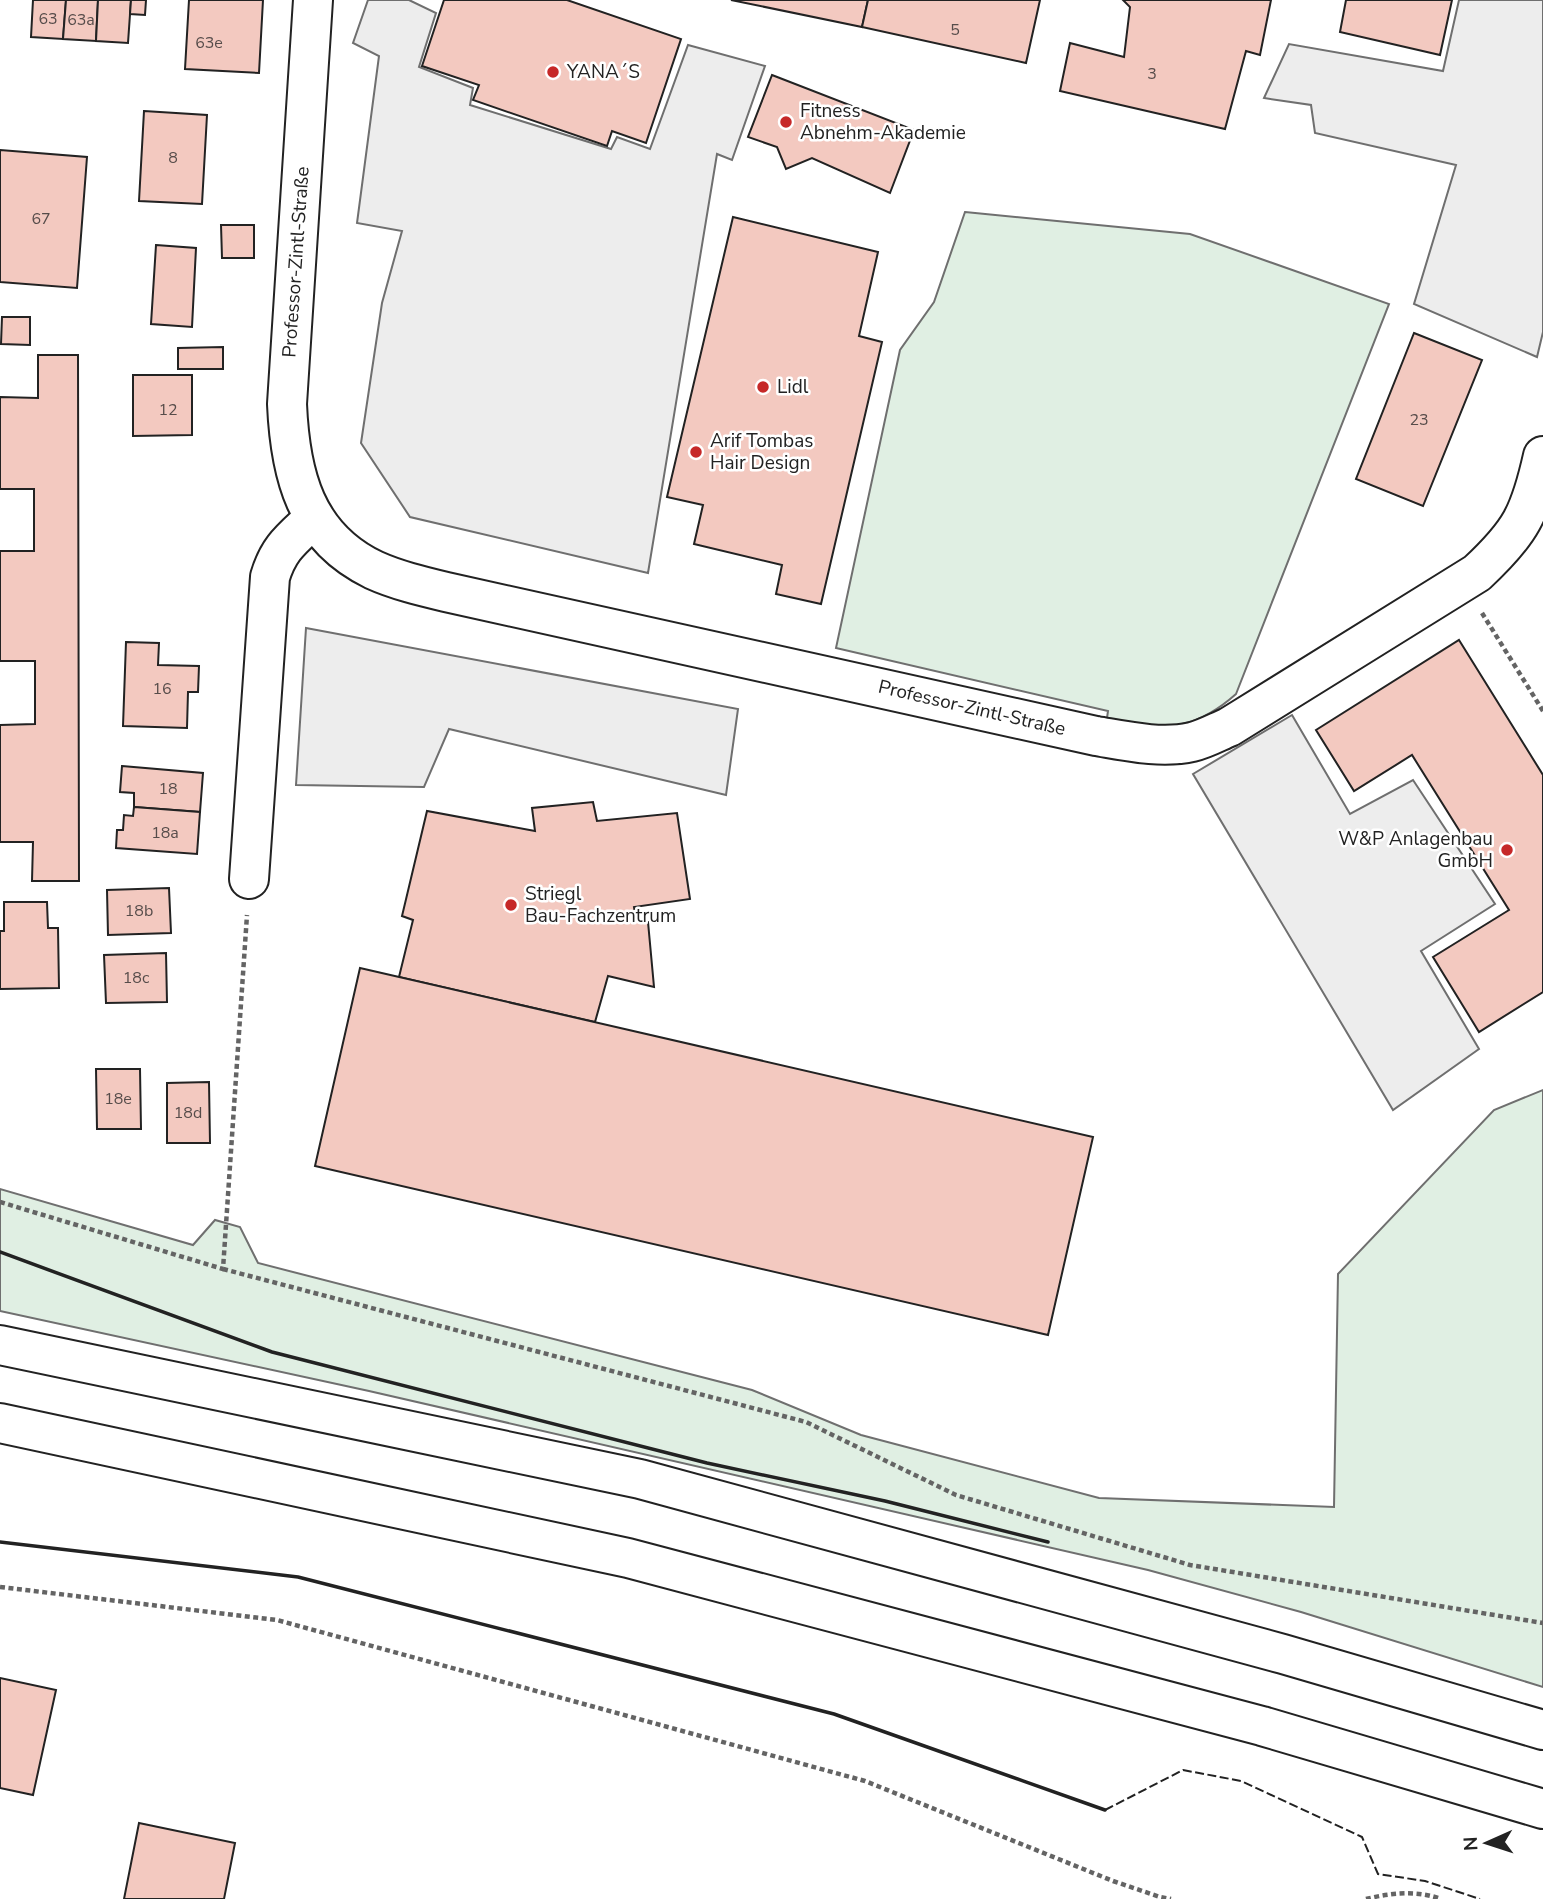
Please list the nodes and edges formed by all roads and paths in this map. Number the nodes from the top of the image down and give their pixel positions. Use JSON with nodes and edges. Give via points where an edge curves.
{"nodes":[{"id":1,"x":313,"y":0,"type":"edge"},
{"id":2,"x":1543,"y":456,"type":"edge"},
{"id":3,"x":314,"y":519,"type":"junction"},
{"id":4,"x":1463,"y":583,"type":"junction"},
{"id":5,"x":1543,"y":711,"type":"edge"},
{"id":6,"x":250,"y":880,"type":"joint"},
{"id":7,"x":0,"y":1202,"type":"edge"},
{"id":8,"x":223,"y":1269,"type":"junction"},
{"id":9,"x":0,"y":1345,"type":"edge"},
{"id":10,"x":0,"y":1423,"type":"edge"},
{"id":11,"x":0,"y":1587,"type":"edge"},
{"id":12,"x":1543,"y":1623,"type":"edge"},
{"id":13,"x":1543,"y":1730,"type":"edge"},
{"id":14,"x":1543,"y":1809,"type":"edge"},
{"id":15,"x":1171,"y":1899,"type":"edge"},
{"id":16,"x":1366,"y":1899,"type":"edge"},
{"id":17,"x":1441,"y":1899,"type":"edge"}],
"edges":[{"from":1,"to":3,"type":"main road","name":"Professor-Zintl-Straße","via":[[287,404],[293,464]]},
{"from":2,"to":4,"type":"main road","name":"Professor-Zintl-Straße","via":[[1532,499],[1517,532]]},
{"from":3,"to":4,"type":"main road","name":"Professor-Zintl-Straße","via":[[338,547],[374,570],[403,581],[1083,733],[1150,743],[1192,742],[1229,727]]},
{"from":3,"to":6,"type":"main road","via":[[281,550],[270,577]]},
{"from":4,"to":5,"type":"path"},
{"from":6,"to":8,"type":"path"},
{"from":7,"to":8,"type":"path"},
{"from":8,"to":12,"type":"path","via":[[806,1422],[956,1495],[1190,1565]]},
{"from":9,"to":13,"type":"main road","via":[[640,1479],[1283,1654]]},
{"from":10,"to":14,"type":"main road","via":[[628,1558],[1262,1726]]},
{"from":11,"to":15,"type":"path","via":[[277,1620],[866,1781],[1113,1881]]},
{"from":16,"to":17,"type":"path","via":[[1426,1893]]}]}
